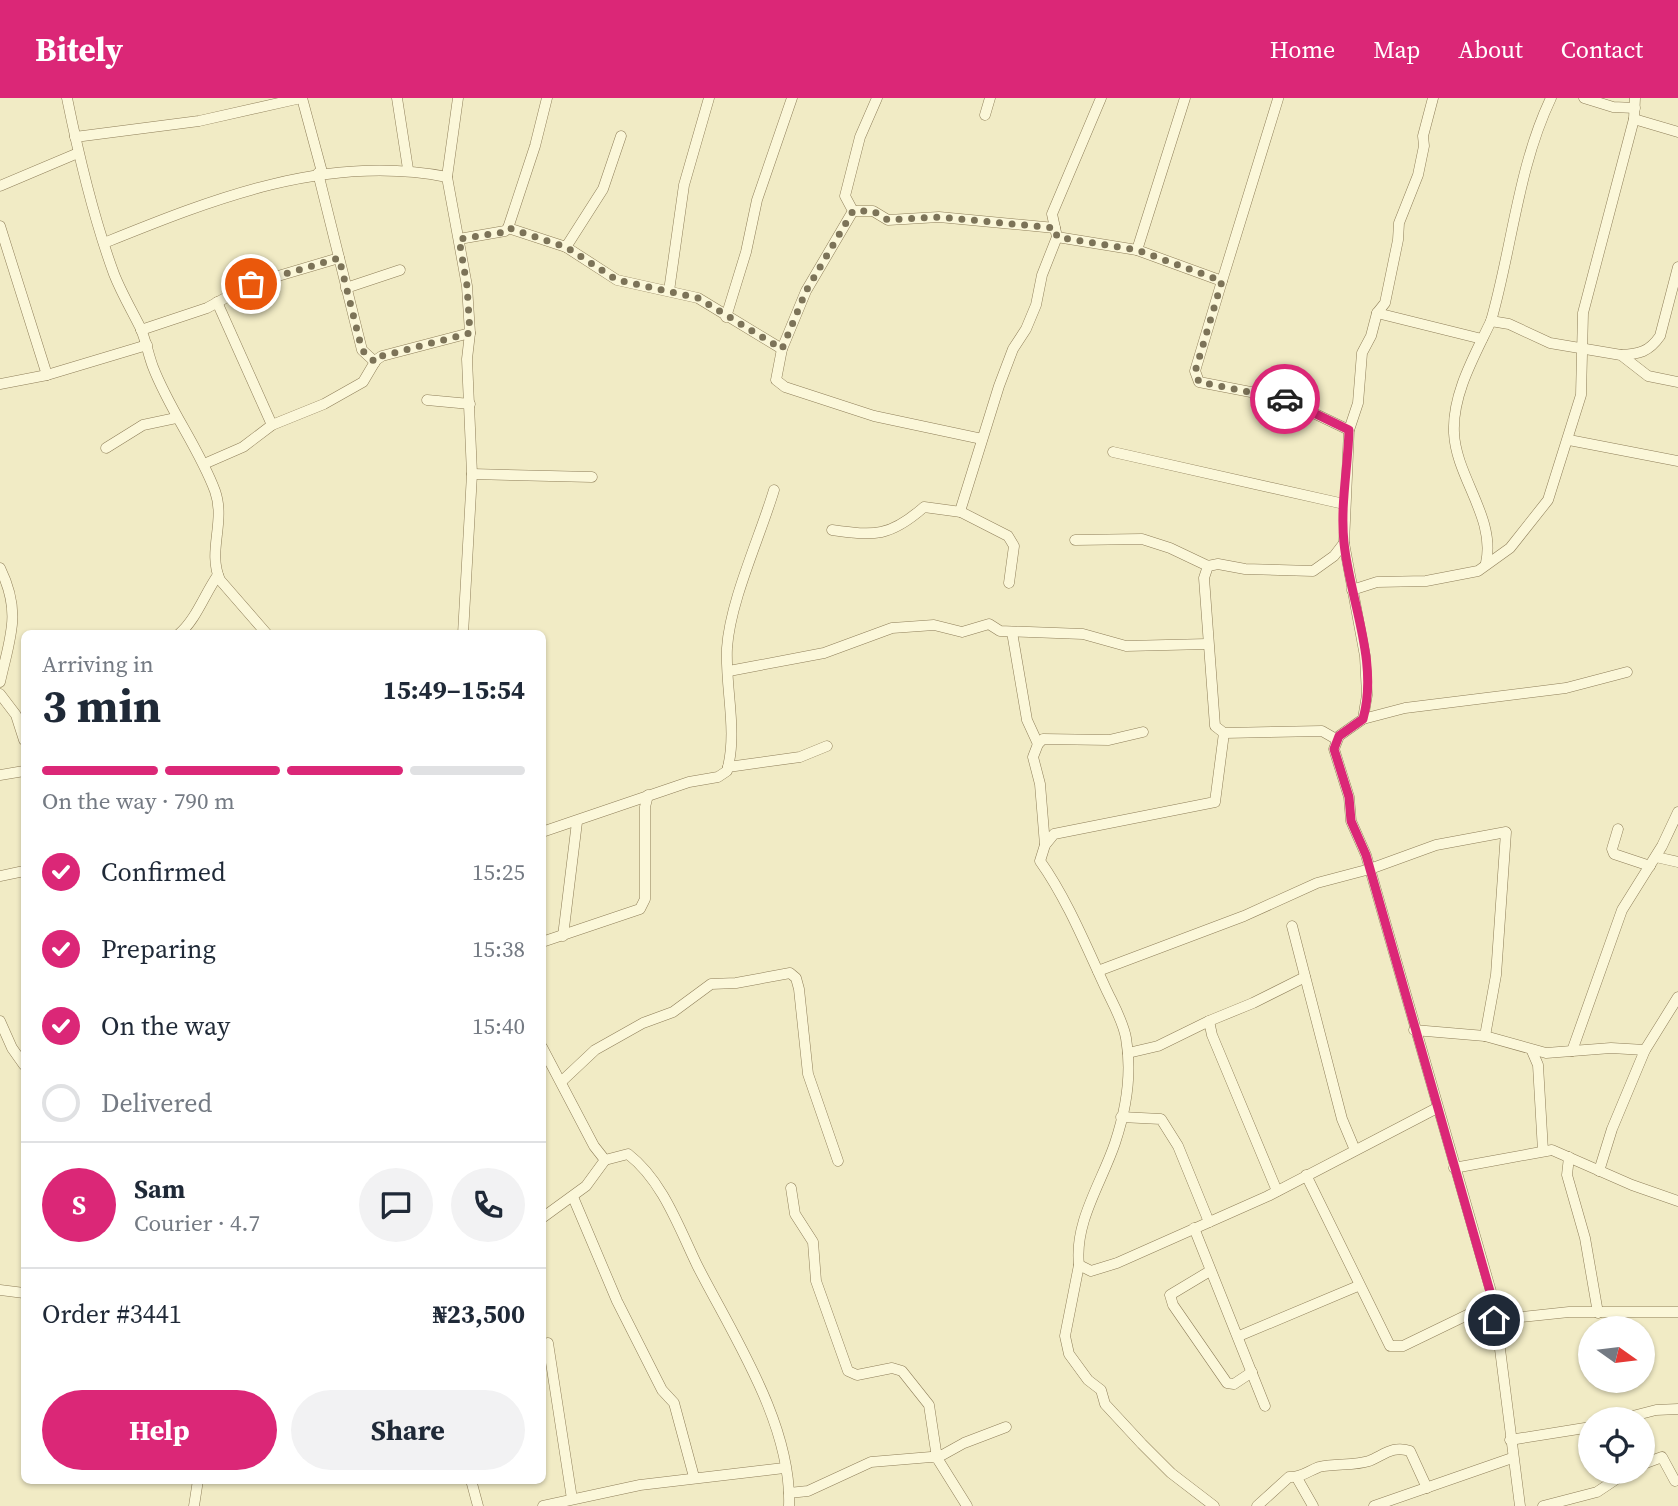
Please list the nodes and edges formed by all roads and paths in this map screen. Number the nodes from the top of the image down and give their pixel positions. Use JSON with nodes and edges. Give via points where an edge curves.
{"nodes":[{"id":1,"x":67,"y":98,"type":"edge"},
{"id":2,"x":302,"y":98,"type":"edge"},
{"id":3,"x":397,"y":98,"type":"edge"},
{"id":4,"x":458,"y":98,"type":"edge"},
{"id":5,"x":547,"y":98,"type":"edge"},
{"id":6,"x":709,"y":98,"type":"edge"},
{"id":7,"x":792,"y":98,"type":"edge"},
{"id":8,"x":877,"y":98,"type":"edge"},
{"id":9,"x":990,"y":98,"type":"edge"},
{"id":10,"x":1101,"y":98,"type":"edge"},
{"id":11,"x":1185,"y":98,"type":"edge"},
{"id":12,"x":1433,"y":98,"type":"edge"},
{"id":13,"x":1551,"y":98,"type":"edge"},
{"id":14,"x":1584,"y":98,"type":"edge"},
{"id":15,"x":1278,"y":99,"type":"edge"},
{"id":16,"x":1634,"y":108,"type":"edge"},
{"id":17,"x":985,"y":115,"type":"dead end"},
{"id":18,"x":1678,"y":132,"type":"edge"},
{"id":19,"x":621,"y":136,"type":"dead end"},
{"id":20,"x":75,"y":137,"type":"junction"},
{"id":21,"x":78,"y":153,"type":"junction"},
{"id":22,"x":408,"y":169,"type":"junction"},
{"id":23,"x":321,"y":173,"type":"junction"},
{"id":24,"x":447,"y":177,"type":"junction"},
{"id":25,"x":0,"y":186,"type":"edge"},
{"id":26,"x":853,"y":211,"type":"junction"},
{"id":27,"x":0,"y":226,"type":"edge"},
{"id":28,"x":509,"y":228,"type":"junction"},
{"id":29,"x":1056,"y":232,"type":"junction"},
{"id":30,"x":459,"y":239,"type":"junction"},
{"id":31,"x":104,"y":243,"type":"junction"},
{"id":32,"x":566,"y":247,"type":"junction"},
{"id":33,"x":1137,"y":250,"type":"junction"},
{"id":34,"x":339,"y":258,"type":"junction"},
{"id":35,"x":1678,"y":267,"type":"edge"},
{"id":36,"x":400,"y":270,"type":"dead end"},
{"id":37,"x":1222,"y":281,"type":"junction"},
{"id":38,"x":346,"y":288,"type":"junction"},
{"id":39,"x":669,"y":291,"type":"junction"},
{"id":40,"x":217,"y":302,"type":"junction"},
{"id":41,"x":1377,"y":313,"type":"junction"},
{"id":42,"x":726,"y":317,"type":"junction"},
{"id":43,"x":1491,"y":321,"type":"junction"},
{"id":44,"x":141,"y":330,"type":"junction"},
{"id":45,"x":470,"y":333,"type":"junction"},
{"id":46,"x":1482,"y":339,"type":"junction"},
{"id":47,"x":147,"y":345,"type":"junction"},
{"id":48,"x":782,"y":349,"type":"junction"},
{"id":49,"x":1584,"y":350,"type":"junction"},
{"id":50,"x":1621,"y":355,"type":"junction"},
{"id":51,"x":375,"y":362,"type":"junction"},
{"id":52,"x":47,"y":375,"type":"junction"},
{"id":53,"x":1678,"y":382,"type":"edge"},
{"id":54,"x":0,"y":384,"type":"edge"},
{"id":55,"x":427,"y":400,"type":"dead end"},
{"id":56,"x":470,"y":404,"type":"junction"},
{"id":57,"x":176,"y":418,"type":"junction"},
{"id":58,"x":272,"y":425,"type":"junction"},
{"id":59,"x":1349,"y":430,"type":"junction"},
{"id":60,"x":982,"y":439,"type":"junction"},
{"id":61,"x":1569,"y":440,"type":"junction"},
{"id":62,"x":106,"y":448,"type":"dead end"},
{"id":63,"x":1113,"y":452,"type":"dead end"},
{"id":64,"x":1678,"y":461,"type":"edge"},
{"id":65,"x":204,"y":464,"type":"junction"},
{"id":66,"x":472,"y":474,"type":"junction"},
{"id":67,"x":592,"y":477,"type":"dead end"},
{"id":68,"x":774,"y":489,"type":"dead end"},
{"id":69,"x":1343,"y":504,"type":"junction"},
{"id":70,"x":961,"y":512,"type":"junction"},
{"id":71,"x":832,"y":530,"type":"dead end"},
{"id":72,"x":1075,"y":541,"type":"dead end"},
{"id":73,"x":1344,"y":543,"type":"junction"},
{"id":74,"x":1334,"y":556,"type":"junction"},
{"id":75,"x":1346,"y":558,"type":"junction"},
{"id":76,"x":1486,"y":563,"type":"junction"},
{"id":77,"x":1208,"y":566,"type":"junction"},
{"id":78,"x":0,"y":568,"type":"edge"},
{"id":79,"x":218,"y":575,"type":"junction"},
{"id":80,"x":1009,"y":583,"type":"dead end"},
{"id":81,"x":1352,"y":590,"type":"junction"},
{"id":82,"x":184,"y":630,"type":"edge"},
{"id":83,"x":264,"y":630,"type":"edge"},
{"id":84,"x":463,"y":630,"type":"edge"},
{"id":85,"x":1012,"y":632,"type":"junction"},
{"id":86,"x":1207,"y":645,"type":"junction"},
{"id":87,"x":729,"y":671,"type":"junction"},
{"id":88,"x":1627,"y":672,"type":"dead end"},
{"id":89,"x":0,"y":682,"type":"edge"},
{"id":90,"x":0,"y":694,"type":"edge"},
{"id":91,"x":1363,"y":719,"type":"junction"},
{"id":92,"x":21,"y":731,"type":"edge"},
{"id":93,"x":1143,"y":732,"type":"dead end"},
{"id":94,"x":1224,"y":733,"type":"junction"},
{"id":95,"x":1336,"y":739,"type":"junction"},
{"id":96,"x":1038,"y":744,"type":"junction"},
{"id":97,"x":827,"y":746,"type":"dead end"},
{"id":98,"x":728,"y":767,"type":"junction"},
{"id":99,"x":21,"y":772,"type":"edge"},
{"id":100,"x":0,"y":775,"type":"edge"},
{"id":101,"x":649,"y":795,"type":"junction"},
{"id":102,"x":636,"y":799,"type":"junction"},
{"id":103,"x":645,"y":807,"type":"junction"},
{"id":104,"x":1678,"y":811,"type":"edge"},
{"id":105,"x":577,"y":822,"type":"junction"},
{"id":106,"x":1618,"y":829,"type":"dead end"},
{"id":107,"x":546,"y":831,"type":"edge"},
{"id":108,"x":1045,"y":845,"type":"junction"},
{"id":109,"x":1653,"y":861,"type":"junction"},
{"id":110,"x":1678,"y":862,"type":"edge"},
{"id":111,"x":1370,"y":869,"type":"junction"},
{"id":112,"x":21,"y":872,"type":"edge"},
{"id":113,"x":0,"y":876,"type":"edge"},
{"id":114,"x":1292,"y":926,"type":"dead end"},
{"id":115,"x":563,"y":936,"type":"junction"},
{"id":116,"x":546,"y":941,"type":"edge"},
{"id":117,"x":1098,"y":971,"type":"junction"},
{"id":118,"x":1305,"y":977,"type":"junction"},
{"id":119,"x":1678,"y":997,"type":"edge"},
{"id":120,"x":0,"y":1021,"type":"edge"},
{"id":121,"x":1209,"y":1021,"type":"junction"},
{"id":122,"x":1414,"y":1030,"type":"junction"},
{"id":123,"x":1485,"y":1036,"type":"junction"},
{"id":124,"x":1644,"y":1050,"type":"junction"},
{"id":125,"x":1532,"y":1051,"type":"junction"},
{"id":126,"x":1572,"y":1051,"type":"junction"},
{"id":127,"x":1128,"y":1053,"type":"junction"},
{"id":128,"x":1546,"y":1053,"type":"junction"},
{"id":129,"x":546,"y":1054,"type":"edge"},
{"id":130,"x":21,"y":1061,"type":"edge"},
{"id":131,"x":1538,"y":1065,"type":"junction"},
{"id":132,"x":562,"y":1081,"type":"junction"},
{"id":133,"x":1437,"y":1108,"type":"junction"},
{"id":134,"x":1121,"y":1117,"type":"junction"},
{"id":135,"x":1355,"y":1150,"type":"junction"},
{"id":136,"x":1543,"y":1151,"type":"junction"},
{"id":137,"x":605,"y":1160,"type":"junction"},
{"id":138,"x":838,"y":1161,"type":"dead end"},
{"id":139,"x":1571,"y":1161,"type":"junction"},
{"id":140,"x":1454,"y":1168,"type":"junction"},
{"id":141,"x":1599,"y":1171,"type":"junction"},
{"id":142,"x":1306,"y":1175,"type":"junction"},
{"id":143,"x":791,"y":1188,"type":"dead end"},
{"id":144,"x":1277,"y":1191,"type":"junction"},
{"id":145,"x":573,"y":1197,"type":"junction"},
{"id":146,"x":1678,"y":1200,"type":"edge"},
{"id":147,"x":546,"y":1215,"type":"edge"},
{"id":148,"x":1209,"y":1222,"type":"junction"},
{"id":149,"x":1194,"y":1228,"type":"junction"},
{"id":150,"x":1080,"y":1270,"type":"junction"},
{"id":151,"x":1210,"y":1271,"type":"junction"},
{"id":152,"x":1358,"y":1286,"type":"junction"},
{"id":153,"x":0,"y":1290,"type":"edge"},
{"id":154,"x":1596,"y":1291,"type":"junction"},
{"id":155,"x":21,"y":1293,"type":"edge"},
{"id":156,"x":1493,"y":1302,"type":"junction"},
{"id":157,"x":1583,"y":1312,"type":"junction"},
{"id":158,"x":1598,"y":1312,"type":"junction"},
{"id":159,"x":1678,"y":1312,"type":"edge"},
{"id":160,"x":1494,"y":1320,"type":"junction"},
{"id":161,"x":1239,"y":1336,"type":"junction"},
{"id":162,"x":548,"y":1343,"type":"dead end"},
{"id":163,"x":1252,"y":1372,"type":"junction"},
{"id":164,"x":1265,"y":1406,"type":"dead end"},
{"id":165,"x":1678,"y":1409,"type":"edge"},
{"id":166,"x":1655,"y":1410,"type":"edge"},
{"id":167,"x":1006,"y":1427,"type":"dead end"},
{"id":168,"x":1578,"y":1429,"type":"edge"},
{"id":169,"x":1510,"y":1440,"type":"junction"},
{"id":170,"x":937,"y":1458,"type":"junction"},
{"id":171,"x":1512,"y":1458,"type":"junction"},
{"id":172,"x":1655,"y":1460,"type":"edge"},
{"id":173,"x":784,"y":1468,"type":"junction"},
{"id":174,"x":694,"y":1477,"type":"junction"},
{"id":175,"x":1297,"y":1478,"type":"junction"},
{"id":176,"x":1675,"y":1481,"type":"dead end"},
{"id":177,"x":197,"y":1484,"type":"edge"},
{"id":178,"x":472,"y":1484,"type":"edge"},
{"id":179,"x":1609,"y":1484,"type":"edge"},
{"id":180,"x":1427,"y":1488,"type":"junction"},
{"id":181,"x":789,"y":1493,"type":"junction"},
{"id":182,"x":572,"y":1499,"type":"junction"},
{"id":183,"x":194,"y":1506,"type":"edge"},
{"id":184,"x":478,"y":1506,"type":"edge"},
{"id":185,"x":542,"y":1506,"type":"edge"},
{"id":186,"x":789,"y":1506,"type":"edge"},
{"id":187,"x":967,"y":1506,"type":"edge"},
{"id":188,"x":1214,"y":1506,"type":"edge"},
{"id":189,"x":1257,"y":1506,"type":"edge"},
{"id":190,"x":1313,"y":1506,"type":"edge"},
{"id":191,"x":1374,"y":1506,"type":"edge"},
{"id":192,"x":1520,"y":1506,"type":"edge"},
{"id":193,"x":1543,"y":1506,"type":"edge"}],
"edges":[{"from":1,"to":20,"type":"street"},
{"from":2,"to":20,"type":"street","via":[[199,121]]},
{"from":2,"to":23,"type":"street"},
{"from":3,"to":22,"type":"street"},
{"from":4,"to":24,"type":"street"},
{"from":5,"to":28,"type":"street"},
{"from":6,"to":39,"type":"street","via":[[684,185]]},
{"from":7,"to":42,"type":"street","via":[[757,200]]},
{"from":8,"to":26,"type":"street","via":[[860,137],[845,196]]},
{"from":9,"to":17,"type":"street"},
{"from":10,"to":29,"type":"street","via":[[1052,214]]},
{"from":11,"to":33,"type":"street"},
{"from":12,"to":41,"type":"street","via":[[1418,174],[1400,218],[1385,303]]},
{"from":13,"to":43,"type":"street","via":[[1521,194]]},
{"from":14,"to":16,"type":"street"},
{"from":15,"to":37,"type":"street"},
{"from":16,"to":18,"type":"street"},
{"from":16,"to":49,"type":"street","via":[[1583,313]]},
{"from":19,"to":32,"type":"street","via":[[603,188]]},
{"from":20,"to":21,"type":"street"},
{"from":21,"to":25,"type":"street"},
{"from":21,"to":31,"type":"street"},
{"from":22,"to":23,"type":"street"},
{"from":22,"to":24,"type":"street"},
{"from":23,"to":31,"type":"street","via":[[243,190]]},
{"from":23,"to":34,"type":"street"},
{"from":24,"to":30,"type":"street"},
{"from":26,"to":29,"type":"street","via":[[873,211],[888,220],[939,217]]},
{"from":26,"to":48,"type":"street","via":[[806,291]]},
{"from":27,"to":52,"type":"street"},
{"from":28,"to":30,"type":"street"},
{"from":28,"to":32,"type":"street"},
{"from":29,"to":33,"type":"street"},
{"from":29,"to":60,"type":"street","via":[[1036,305],[1013,349]]},
{"from":30,"to":45,"type":"street"},
{"from":31,"to":44,"type":"street"},
{"from":32,"to":39,"type":"street","via":[[617,280]]},
{"from":33,"to":37,"type":"street"},
{"from":34,"to":38,"type":"street"},
{"from":34,"to":40,"type":"street","via":[[251,284]]},
{"from":35,"to":50,"type":"street","via":[[1660,337],[1640,354]]},
{"from":36,"to":38,"type":"street"},
{"from":37,"to":59,"type":"street","via":[[1195,372],[1199,382],[1282,398]]},
{"from":38,"to":51,"type":"street","via":[[362,350]]},
{"from":39,"to":42,"type":"street","via":[[698,298]]},
{"from":40,"to":44,"type":"street"},
{"from":40,"to":58,"type":"street"},
{"from":41,"to":46,"type":"street"},
{"from":41,"to":59,"type":"street","via":[[1362,353],[1358,403]]},
{"from":42,"to":48,"type":"street"},
{"from":43,"to":46,"type":"street"},
{"from":43,"to":49,"type":"street"},
{"from":44,"to":47,"type":"street"},
{"from":45,"to":51,"type":"street","via":[[382,356]]},
{"from":45,"to":56,"type":"street"},
{"from":46,"to":76,"type":"street","via":[[1464,380],[1454,432],[1489,547]]},
{"from":47,"to":52,"type":"street"},
{"from":47,"to":57,"type":"street"},
{"from":48,"to":60,"type":"street","via":[[776,380],[785,387],[874,416]]},
{"from":49,"to":50,"type":"street"},
{"from":49,"to":61,"type":"street","via":[[1581,395]]},
{"from":50,"to":53,"type":"street","via":[[1648,376]]},
{"from":51,"to":58,"type":"street","via":[[363,382]]},
{"from":52,"to":54,"type":"street"},
{"from":55,"to":56,"type":"street"},
{"from":56,"to":66,"type":"street"},
{"from":57,"to":62,"type":"street","via":[[143,425]]},
{"from":57,"to":65,"type":"street"},
{"from":58,"to":65,"type":"street","via":[[243,447]]},
{"from":59,"to":69,"type":"street"},
{"from":60,"to":70,"type":"street"},
{"from":61,"to":64,"type":"street"},
{"from":61,"to":76,"type":"street","via":[[1548,500],[1510,548]]},
{"from":63,"to":69,"type":"street"},
{"from":65,"to":79,"type":"street","via":[[219,505],[214,555]]},
{"from":66,"to":67,"type":"street"},
{"from":66,"to":84,"type":"street"},
{"from":68,"to":87,"type":"street","via":[[732,612]]},
{"from":69,"to":73,"type":"street"},
{"from":70,"to":71,"type":"street","via":[[924,507],[894,530],[874,536]]},
{"from":70,"to":80,"type":"street","via":[[1008,536],[1014,546]]},
{"from":72,"to":77,"type":"street","via":[[1142,539]]},
{"from":73,"to":74,"type":"street"},
{"from":73,"to":75,"type":"street"},
{"from":74,"to":75,"type":"street"},
{"from":74,"to":77,"type":"street","via":[[1313,571]]},
{"from":75,"to":81,"type":"street"},
{"from":76,"to":81,"type":"street","via":[[1478,571],[1458,576],[1377,582]]},
{"from":77,"to":86,"type":"street","via":[[1204,593]]},
{"from":78,"to":89,"type":"street","via":[[14,608]]},
{"from":79,"to":82,"type":"street"},
{"from":79,"to":83,"type":"street"},
{"from":81,"to":91,"type":"street","via":[[1365,656]]},
{"from":85,"to":86,"type":"street","via":[[1083,634],[1126,646]]},
{"from":85,"to":87,"type":"street","via":[[989,624],[962,632],[934,625],[891,628],[824,653]]},
{"from":85,"to":96,"type":"street","via":[[1027,720]]},
{"from":86,"to":94,"type":"street","via":[[1213,723]]},
{"from":87,"to":98,"type":"street"},
{"from":88,"to":91,"type":"street","via":[[1566,688],[1405,708]]},
{"from":90,"to":92,"type":"street"},
{"from":91,"to":95,"type":"street"},
{"from":93,"to":96,"type":"street","via":[[1109,740],[1043,739]]},
{"from":94,"to":95,"type":"street","via":[[1312,731]]},
{"from":94,"to":108,"type":"street","via":[[1213,803],[1054,834]]},
{"from":95,"to":111,"type":"street","via":[[1334,749],[1349,797],[1351,821]]},
{"from":96,"to":108,"type":"street","via":[[1033,757]]},
{"from":97,"to":98,"type":"street","via":[[800,757]]},
{"from":98,"to":101,"type":"street","via":[[724,775]]},
{"from":99,"to":100,"type":"street"},
{"from":101,"to":102,"type":"street"},
{"from":101,"to":103,"type":"street"},
{"from":102,"to":103,"type":"street"},
{"from":102,"to":105,"type":"street"},
{"from":103,"to":115,"type":"street","via":[[645,903],[631,915]]},
{"from":104,"to":109,"type":"street"},
{"from":105,"to":107,"type":"street"},
{"from":105,"to":115,"type":"street"},
{"from":106,"to":109,"type":"street","via":[[1612,852]]},
{"from":108,"to":117,"type":"street","via":[[1040,861]]},
{"from":109,"to":110,"type":"street"},
{"from":109,"to":126,"type":"street","via":[[1622,910]]},
{"from":111,"to":117,"type":"street","via":[[1317,883]]},
{"from":111,"to":122,"type":"street"},
{"from":111,"to":123,"type":"street","via":[[1436,845],[1506,832],[1496,975]]},
{"from":112,"to":113,"type":"street"},
{"from":114,"to":118,"type":"street"},
{"from":115,"to":116,"type":"street"},
{"from":117,"to":127,"type":"street","via":[[1123,1026]]},
{"from":118,"to":121,"type":"street"},
{"from":118,"to":135,"type":"street","via":[[1342,1119]]},
{"from":119,"to":124,"type":"street"},
{"from":120,"to":130,"type":"street"},
{"from":121,"to":127,"type":"street","via":[[1158,1046]]},
{"from":121,"to":144,"type":"street"},
{"from":122,"to":123,"type":"street"},
{"from":122,"to":133,"type":"street"},
{"from":123,"to":125,"type":"street"},
{"from":124,"to":126,"type":"street"},
{"from":124,"to":141,"type":"street"},
{"from":125,"to":128,"type":"street"},
{"from":125,"to":131,"type":"street"},
{"from":126,"to":128,"type":"street"},
{"from":127,"to":134,"type":"street"},
{"from":128,"to":131,"type":"street"},
{"from":129,"to":132,"type":"street"},
{"from":131,"to":136,"type":"street"},
{"from":132,"to":137,"type":"street"},
{"from":132,"to":138,"type":"street","via":[[596,1050],[673,1012],[710,984],[789,973],[799,989],[808,1074]]},
{"from":133,"to":135,"type":"street"},
{"from":133,"to":140,"type":"street"},
{"from":134,"to":148,"type":"street","via":[[1161,1119],[1178,1146]]},
{"from":134,"to":150,"type":"street","via":[[1085,1219]]},
{"from":135,"to":142,"type":"street"},
{"from":136,"to":139,"type":"street","via":[[1552,1150]]},
{"from":136,"to":140,"type":"street"},
{"from":137,"to":145,"type":"street"},
{"from":137,"to":173,"type":"street","via":[[628,1154],[657,1185],[753,1371]]},
{"from":139,"to":141,"type":"street"},
{"from":139,"to":154,"type":"street"},
{"from":140,"to":156,"type":"street"},
{"from":141,"to":146,"type":"street"},
{"from":142,"to":144,"type":"street"},
{"from":142,"to":152,"type":"street"},
{"from":143,"to":170,"type":"street","via":[[795,1214],[813,1242],[818,1288],[848,1371],[902,1371],[929,1405]]},
{"from":144,"to":148,"type":"street"},
{"from":145,"to":147,"type":"street"},
{"from":145,"to":174,"type":"street","via":[[617,1301],[662,1390],[674,1403]]},
{"from":148,"to":149,"type":"street"},
{"from":149,"to":150,"type":"street","via":[[1117,1263]]},
{"from":149,"to":151,"type":"street"},
{"from":150,"to":188,"type":"street","via":[[1065,1336],[1069,1354],[1101,1390],[1105,1404],[1142,1444]]},
{"from":151,"to":161,"type":"street"},
{"from":151,"to":163,"type":"street","via":[[1175,1290],[1170,1295],[1173,1305],[1227,1383],[1234,1384]]},
{"from":152,"to":156,"type":"street","via":[[1383,1336],[1398,1348]]},
{"from":152,"to":161,"type":"street"},
{"from":153,"to":155,"type":"street"},
{"from":154,"to":157,"type":"street"},
{"from":154,"to":158,"type":"street"},
{"from":156,"to":160,"type":"street"},
{"from":157,"to":158,"type":"street"},
{"from":157,"to":160,"type":"street"},
{"from":158,"to":159,"type":"street"},
{"from":160,"to":169,"type":"street"},
{"from":161,"to":163,"type":"street"},
{"from":162,"to":182,"type":"street"},
{"from":163,"to":164,"type":"street"},
{"from":165,"to":166,"type":"street"},
{"from":167,"to":170,"type":"street"},
{"from":168,"to":169,"type":"street"},
{"from":169,"to":171,"type":"street"},
{"from":170,"to":181,"type":"street","via":[[871,1462],[808,1491]]},
{"from":170,"to":187,"type":"street"},
{"from":171,"to":180,"type":"street"},
{"from":171,"to":192,"type":"street"},
{"from":172,"to":176,"type":"street","via":[[1662,1457]]},
{"from":173,"to":174,"type":"street"},
{"from":173,"to":181,"type":"street"},
{"from":174,"to":182,"type":"street"},
{"from":175,"to":180,"type":"street","via":[[1321,1467],[1370,1461],[1401,1448],[1410,1451]]},
{"from":175,"to":189,"type":"street","via":[[1289,1477]]},
{"from":175,"to":190,"type":"street"},
{"from":177,"to":183,"type":"street"},
{"from":178,"to":184,"type":"street"},
{"from":179,"to":193,"type":"street","via":[[1597,1492]]},
{"from":180,"to":191,"type":"street"},
{"from":181,"to":186,"type":"street"},
{"from":182,"to":185,"type":"street"}]}
